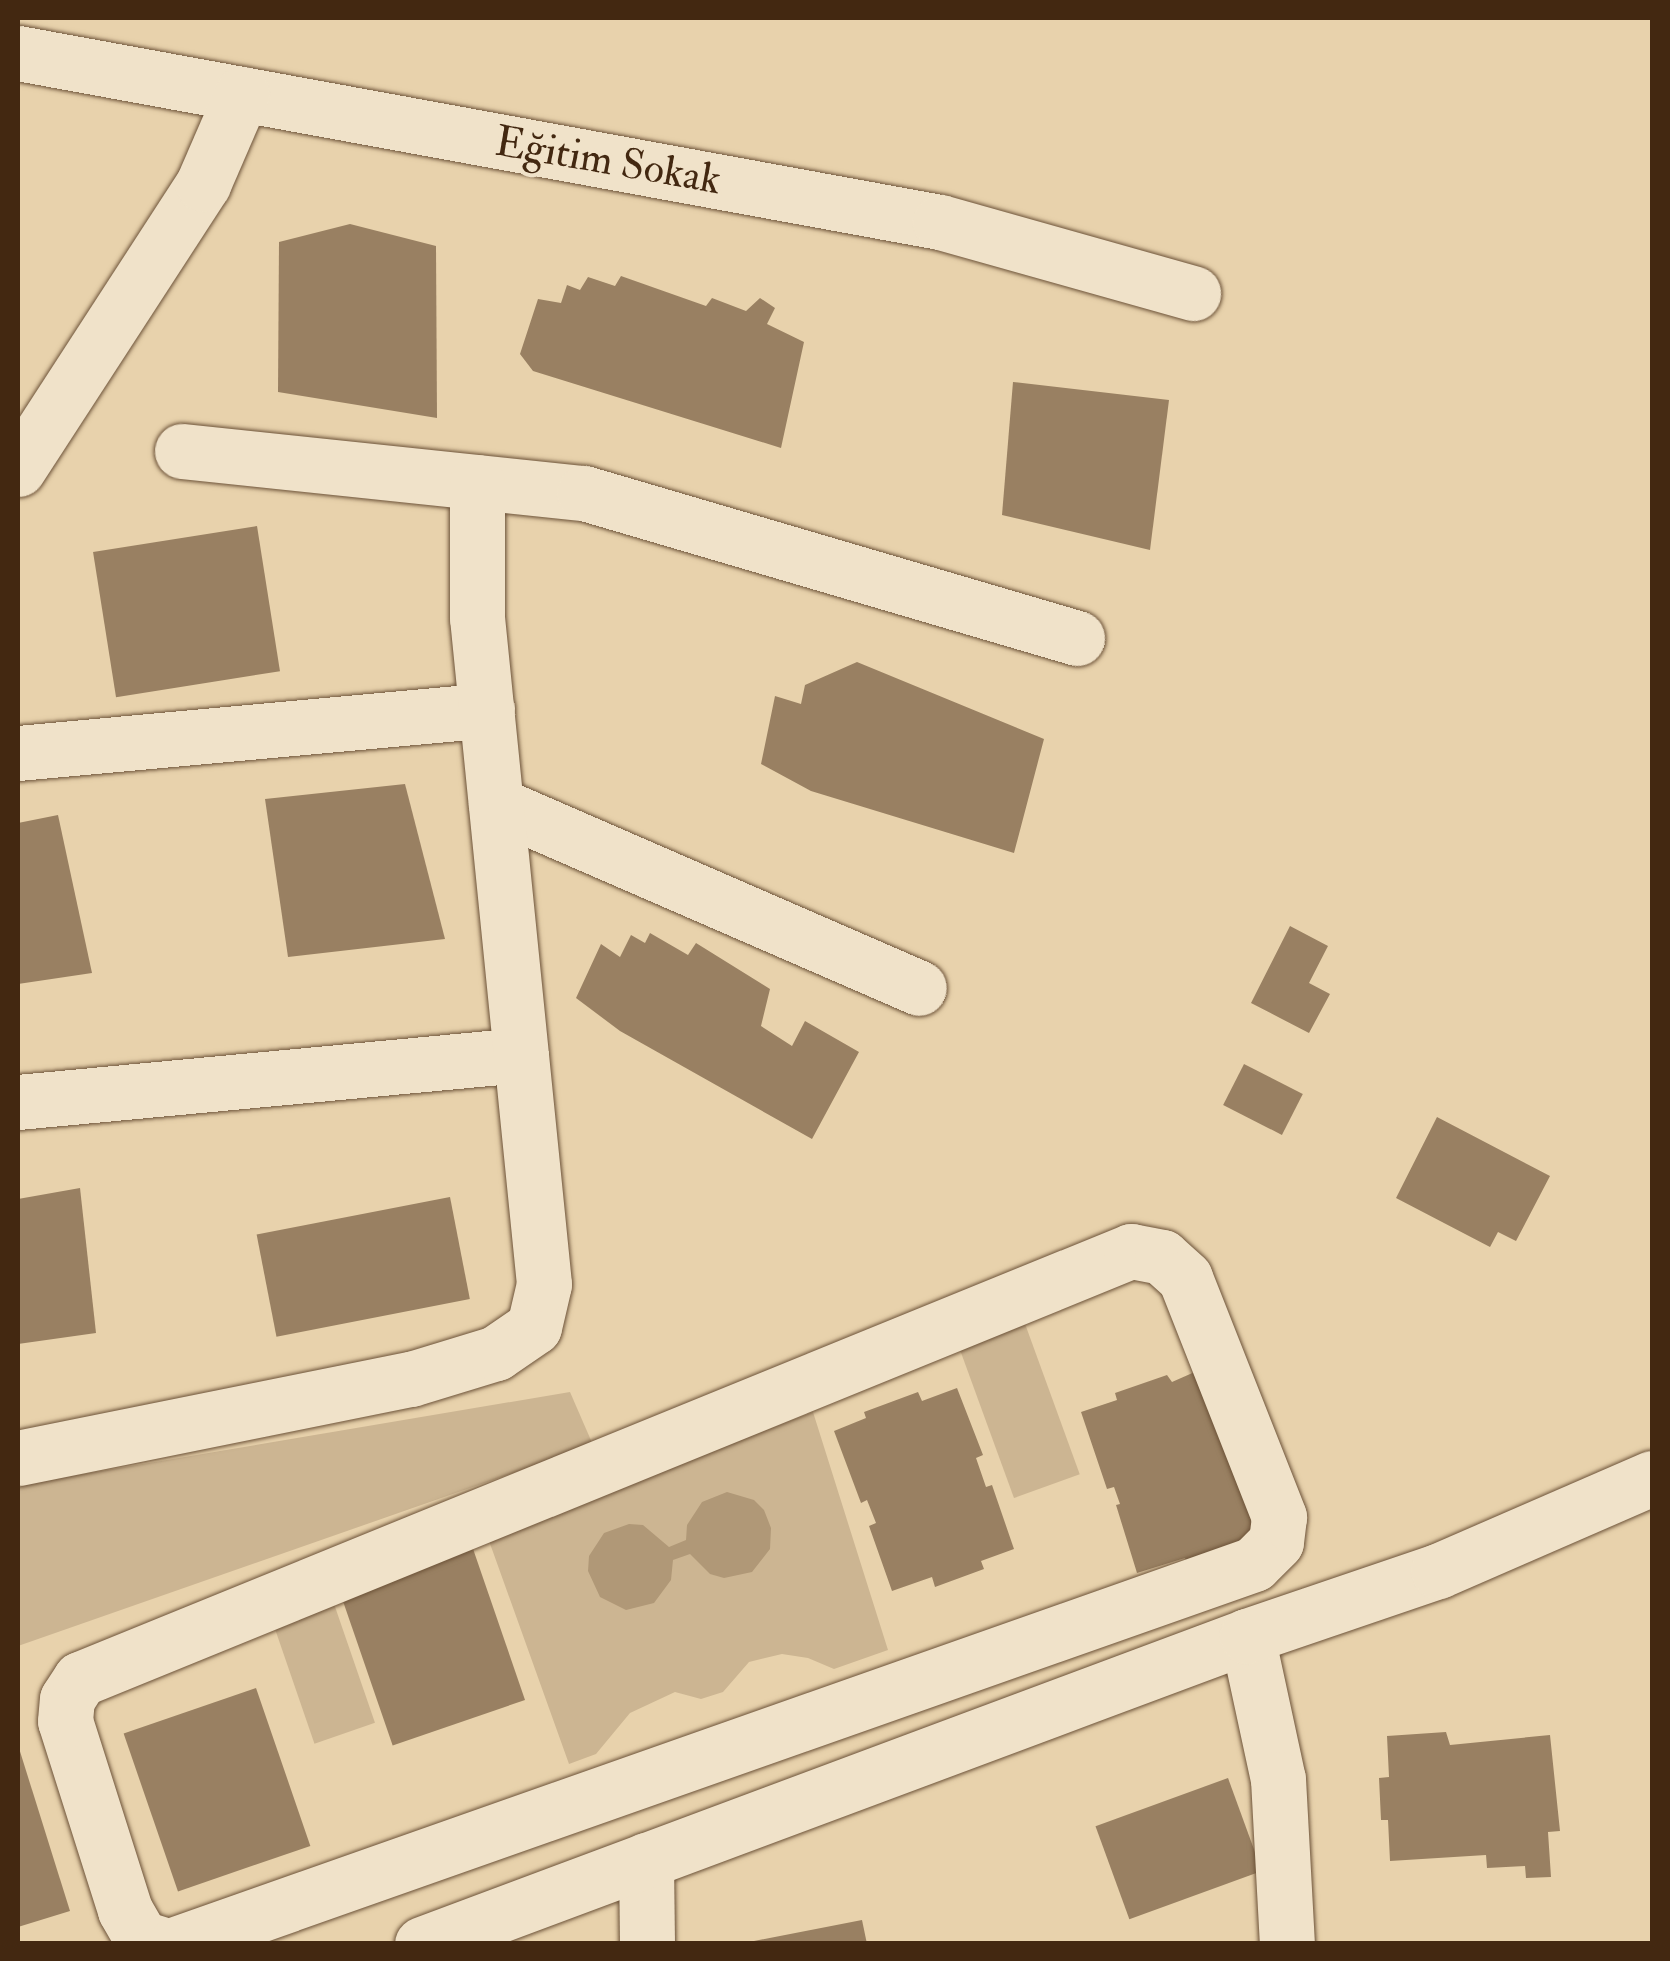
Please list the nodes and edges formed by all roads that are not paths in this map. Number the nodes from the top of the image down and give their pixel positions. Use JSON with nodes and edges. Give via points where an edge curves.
{"nodes":[{"id":1,"x":18,"y":53,"type":"edge"},
{"id":2,"x":242,"y":94,"type":"junction"},
{"id":3,"x":1194,"y":293,"type":"dead end"},
{"id":4,"x":182,"y":451,"type":"dead end"},
{"id":5,"x":18,"y":470,"type":"edge"},
{"id":6,"x":477,"y":482,"type":"junction"},
{"id":7,"x":1076,"y":638,"type":"dead end"},
{"id":8,"x":487,"y":710,"type":"junction"},
{"id":9,"x":18,"y":753,"type":"edge"},
{"id":10,"x":496,"y":804,"type":"junction"},
{"id":11,"x":919,"y":988,"type":"dead end"},
{"id":12,"x":521,"y":1055,"type":"junction"},
{"id":13,"x":18,"y":1102,"type":"edge"},
{"id":14,"x":18,"y":1458,"type":"edge"},
{"id":15,"x":1652,"y":1478,"type":"edge"},
{"id":16,"x":1247,"y":1636,"type":"junction"},
{"id":17,"x":736,"y":1747,"type":"junction"},
{"id":18,"x":754,"y":1818,"type":"junction"},
{"id":19,"x":646,"y":1860,"type":"junction"},
{"id":20,"x":160,"y":1944,"type":"edge"},
{"id":21,"x":176,"y":1944,"type":"edge"},
{"id":22,"x":422,"y":1944,"type":"edge"},
{"id":23,"x":647,"y":1944,"type":"edge"},
{"id":24,"x":1288,"y":1944,"type":"edge"}],
"edges":[{"from":1,"to":2,"type":"street","name":"Eğitim Sokak"},
{"from":2,"to":3,"type":"street","name":"Eğitim Sokak","via":[[940,222]]},
{"from":2,"to":5,"type":"street","via":[[203,184]]},
{"from":4,"to":6,"type":"street"},
{"from":6,"to":7,"type":"street","via":[[584,492]]},
{"from":6,"to":8,"type":"street","via":[[477,618]]},
{"from":8,"to":9,"type":"street"},
{"from":8,"to":10,"type":"street"},
{"from":10,"to":11,"type":"street"},
{"from":10,"to":12,"type":"street"},
{"from":12,"to":13,"type":"street"},
{"from":12,"to":14,"type":"street","via":[[544,1284],[534,1327],[496,1353],[411,1379]]},
{"from":15,"to":16,"type":"street","via":[[1438,1571]]},
{"from":16,"to":18,"type":"street"},
{"from":16,"to":24,"type":"street","via":[[1278,1779]]},
{"from":17,"to":18,"type":"street"},
{"from":17,"to":20,"type":"street","via":[[1254,1564],[1276,1542],[1278,1517],[1176,1266],[1131,1250],[80,1679],[66,1699],[65,1722],[125,1910],[141,1938]]},
{"from":17,"to":21,"type":"street"},
{"from":18,"to":19,"type":"street"},
{"from":19,"to":22,"type":"street"},
{"from":19,"to":23,"type":"street"}]}
